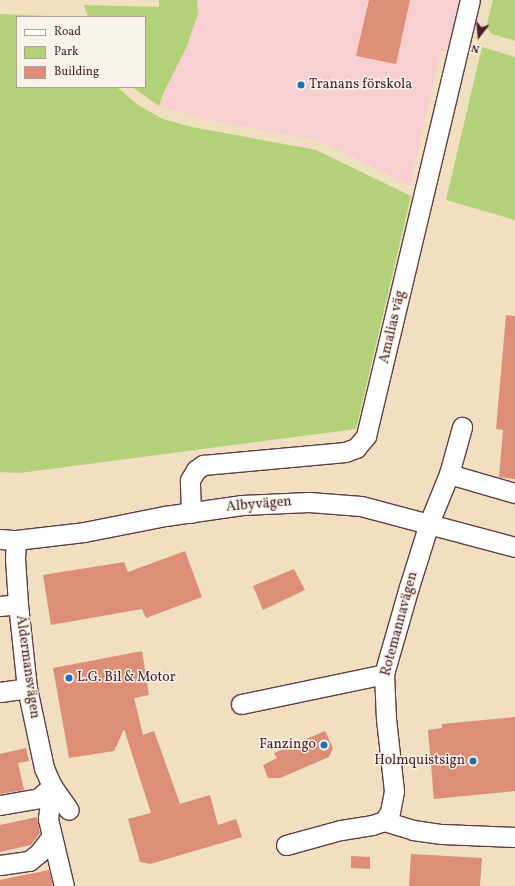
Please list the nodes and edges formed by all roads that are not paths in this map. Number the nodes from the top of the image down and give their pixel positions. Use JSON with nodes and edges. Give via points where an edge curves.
{"nodes":[{"id":1,"x":470,"y":0,"type":"edge"},
{"id":2,"x":462,"y":426,"type":"dead end"},
{"id":3,"x":449,"y":474,"type":"junction"},
{"id":4,"x":515,"y":493,"type":"edge"},
{"id":5,"x":191,"y":514,"type":"junction"},
{"id":6,"x":429,"y":523,"type":"junction"},
{"id":7,"x":8,"y":540,"type":"edge"},
{"id":8,"x":515,"y":548,"type":"edge"},
{"id":9,"x":9,"y":605,"type":"edge"},
{"id":10,"x":384,"y":674,"type":"junction"},
{"id":11,"x":27,"y":688,"type":"junction"},
{"id":12,"x":0,"y":692,"type":"edge"},
{"id":13,"x":241,"y":704,"type":"dead end"},
{"id":14,"x":52,"y":786,"type":"junction"},
{"id":15,"x":0,"y":805,"type":"edge"},
{"id":16,"x":69,"y":810,"type":"dead end"},
{"id":17,"x":384,"y":821,"type":"junction"},
{"id":18,"x":52,"y":836,"type":"junction"},
{"id":19,"x":515,"y":837,"type":"edge"},
{"id":20,"x":286,"y":845,"type":"dead end"},
{"id":21,"x":0,"y":866,"type":"edge"},
{"id":22,"x":64,"y":886,"type":"edge"}],
"edges":[{"from":1,"to":5,"type":"street","name":"Amalias väg","via":[[366,436],[356,448],[345,452],[203,465],[196,470],[190,480]]},
{"from":2,"to":3,"type":"street","name":"Rotemannavägen"},
{"from":3,"to":4,"type":"street"},
{"from":3,"to":6,"type":"street","name":"Rotemannavägen"},
{"from":5,"to":6,"type":"street","name":"Albyvägen","via":[[242,505],[309,502],[361,506]]},
{"from":5,"to":7,"type":"street","name":"Albyvägen","via":[[165,516],[84,532]]},
{"from":6,"to":8,"type":"street","name":"Albyvägen"},
{"from":6,"to":10,"type":"street","name":"Rotemannavägen"},
{"from":7,"to":9,"type":"street","name":"Åldermansvägen","via":[[15,558]]},
{"from":9,"to":11,"type":"street","name":"Åldermansvägen"},
{"from":10,"to":13,"type":"street"},
{"from":10,"to":17,"type":"street","name":"Rotemannavägen","via":[[394,790],[390,812]]},
{"from":11,"to":12,"type":"street"},
{"from":11,"to":14,"type":"street","name":"Åldermansvägen","via":[[44,768]]},
{"from":14,"to":15,"type":"street","via":[[39,798]]},
{"from":14,"to":16,"type":"street","name":"Åldermansvägen"},
{"from":14,"to":18,"type":"street","via":[[48,820]]},
{"from":17,"to":19,"type":"street","via":[[413,830],[442,834]]},
{"from":17,"to":20,"type":"street"},
{"from":18,"to":21,"type":"street","via":[[29,861]]},
{"from":18,"to":22,"type":"street"}]}
